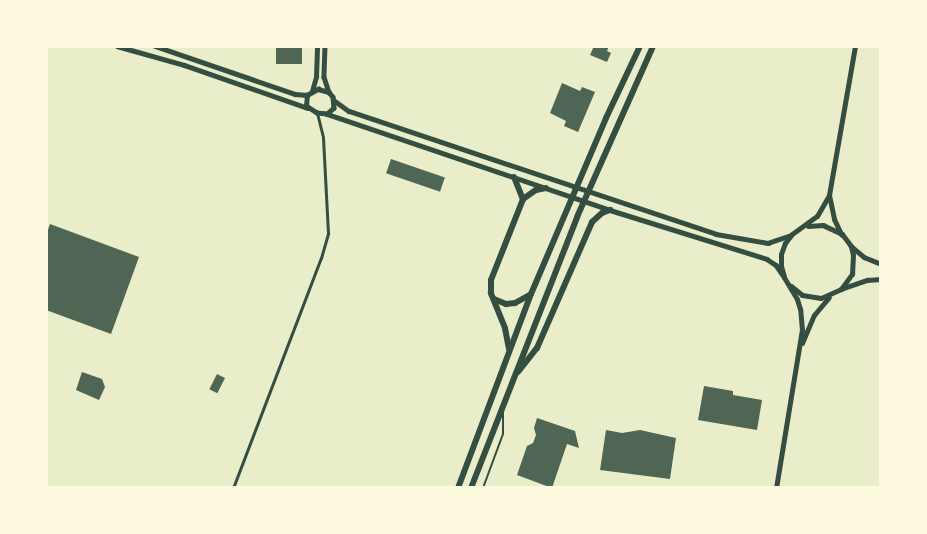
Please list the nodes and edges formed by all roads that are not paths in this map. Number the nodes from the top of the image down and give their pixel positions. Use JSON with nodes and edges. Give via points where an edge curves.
{"nodes":[{"id":1,"x":117,"y":46,"type":"edge"},
{"id":2,"x":155,"y":46,"type":"edge"},
{"id":3,"x":317,"y":46,"type":"edge"},
{"id":4,"x":325,"y":46,"type":"edge"},
{"id":5,"x":640,"y":46,"type":"edge"},
{"id":6,"x":652,"y":46,"type":"edge"},
{"id":7,"x":855,"y":46,"type":"edge"},
{"id":8,"x":312,"y":90,"type":"junction"},
{"id":9,"x":329,"y":92,"type":"junction"},
{"id":10,"x":307,"y":95,"type":"junction"},
{"id":11,"x":335,"y":102,"type":"junction"},
{"id":12,"x":308,"y":108,"type":"junction"},
{"id":13,"x":317,"y":113,"type":"junction"},
{"id":14,"x":328,"y":114,"type":"junction"},
{"id":15,"x":514,"y":177,"type":"junction"},
{"id":16,"x":546,"y":188,"type":"junction"},
{"id":17,"x":828,"y":195,"type":"junction"},
{"id":18,"x":523,"y":199,"type":"junction"},
{"id":19,"x":610,"y":210,"type":"junction"},
{"id":20,"x":802,"y":228,"type":"junction"},
{"id":21,"x":792,"y":234,"type":"junction"},
{"id":22,"x":842,"y":234,"type":"junction"},
{"id":23,"x":851,"y":246,"type":"junction"},
{"id":24,"x":881,"y":264,"type":"edge"},
{"id":25,"x":784,"y":277,"type":"junction"},
{"id":26,"x":881,"y":279,"type":"edge"},
{"id":27,"x":788,"y":284,"type":"junction"},
{"id":28,"x":841,"y":289,"type":"junction"},
{"id":29,"x":532,"y":294,"type":"junction"},
{"id":30,"x":830,"y":296,"type":"junction"},
{"id":31,"x":494,"y":299,"type":"junction"},
{"id":32,"x":800,"y":348,"type":"junction"},
{"id":33,"x":509,"y":350,"type":"junction"},
{"id":34,"x":514,"y":377,"type":"junction"},
{"id":35,"x":503,"y":406,"type":"junction"},
{"id":36,"x":233,"y":488,"type":"edge"},
{"id":37,"x":458,"y":488,"type":"edge"},
{"id":38,"x":471,"y":488,"type":"edge"},
{"id":39,"x":483,"y":488,"type":"edge"},
{"id":40,"x":776,"y":488,"type":"edge"}],
"edges":[{"from":1,"to":12,"type":"main road","via":[[184,65]]},
{"from":2,"to":10,"type":"main road","via":[[295,94]]},
{"from":3,"to":8,"type":"main road","via":[[316,77]]},
{"from":4,"to":9,"type":"main road","via":[[324,77]]},
{"from":5,"to":29,"type":"highway"},
{"from":6,"to":34,"type":"highway","via":[[596,171]]},
{"from":7,"to":17,"type":"main road"},
{"from":8,"to":9,"type":"main road"},
{"from":8,"to":10,"type":"main road"},
{"from":9,"to":11,"type":"main road"},
{"from":10,"to":12,"type":"main road"},
{"from":11,"to":14,"type":"main road"},
{"from":11,"to":21,"type":"main road","via":[[358,114],[716,234],[768,243]]},
{"from":12,"to":13,"type":"main road"},
{"from":13,"to":14,"type":"main road"},
{"from":13,"to":36,"type":"street","via":[[323,136],[328,232]]},
{"from":14,"to":15,"type":"main road"},
{"from":15,"to":16,"type":"main road"},
{"from":15,"to":18,"type":"highway"},
{"from":16,"to":18,"type":"highway","via":[[536,190]]},
{"from":16,"to":19,"type":"main road"},
{"from":17,"to":20,"type":"main road","via":[[818,216]]},
{"from":17,"to":22,"type":"main road"},
{"from":18,"to":31,"type":"highway","via":[[491,280]]},
{"from":19,"to":25,"type":"main road","via":[[767,259]]},
{"from":19,"to":34,"type":"highway","via":[[592,222],[537,348]]},
{"from":20,"to":21,"type":"main road"},
{"from":20,"to":22,"type":"main road","via":[[823,225]]},
{"from":21,"to":25,"type":"main road","via":[[781,254]]},
{"from":22,"to":23,"type":"main road"},
{"from":23,"to":24,"type":"main road","via":[[864,257]]},
{"from":23,"to":28,"type":"main road","via":[[854,265],[848,282]]},
{"from":25,"to":27,"type":"main road"},
{"from":26,"to":28,"type":"main road","via":[[866,280]]},
{"from":27,"to":30,"type":"main road","via":[[811,298]]},
{"from":27,"to":32,"type":"main road","via":[[800,309]]},
{"from":28,"to":30,"type":"main road"},
{"from":29,"to":31,"type":"highway","via":[[515,303],[506,304]]},
{"from":29,"to":33,"type":"highway"},
{"from":30,"to":32,"type":"main road","via":[[814,315]]},
{"from":31,"to":33,"type":"highway"},
{"from":32,"to":40,"type":"main road"},
{"from":33,"to":37,"type":"highway"},
{"from":34,"to":35,"type":"highway"},
{"from":35,"to":38,"type":"highway"},
{"from":35,"to":39,"type":"lane","via":[[503,434]]}]}
